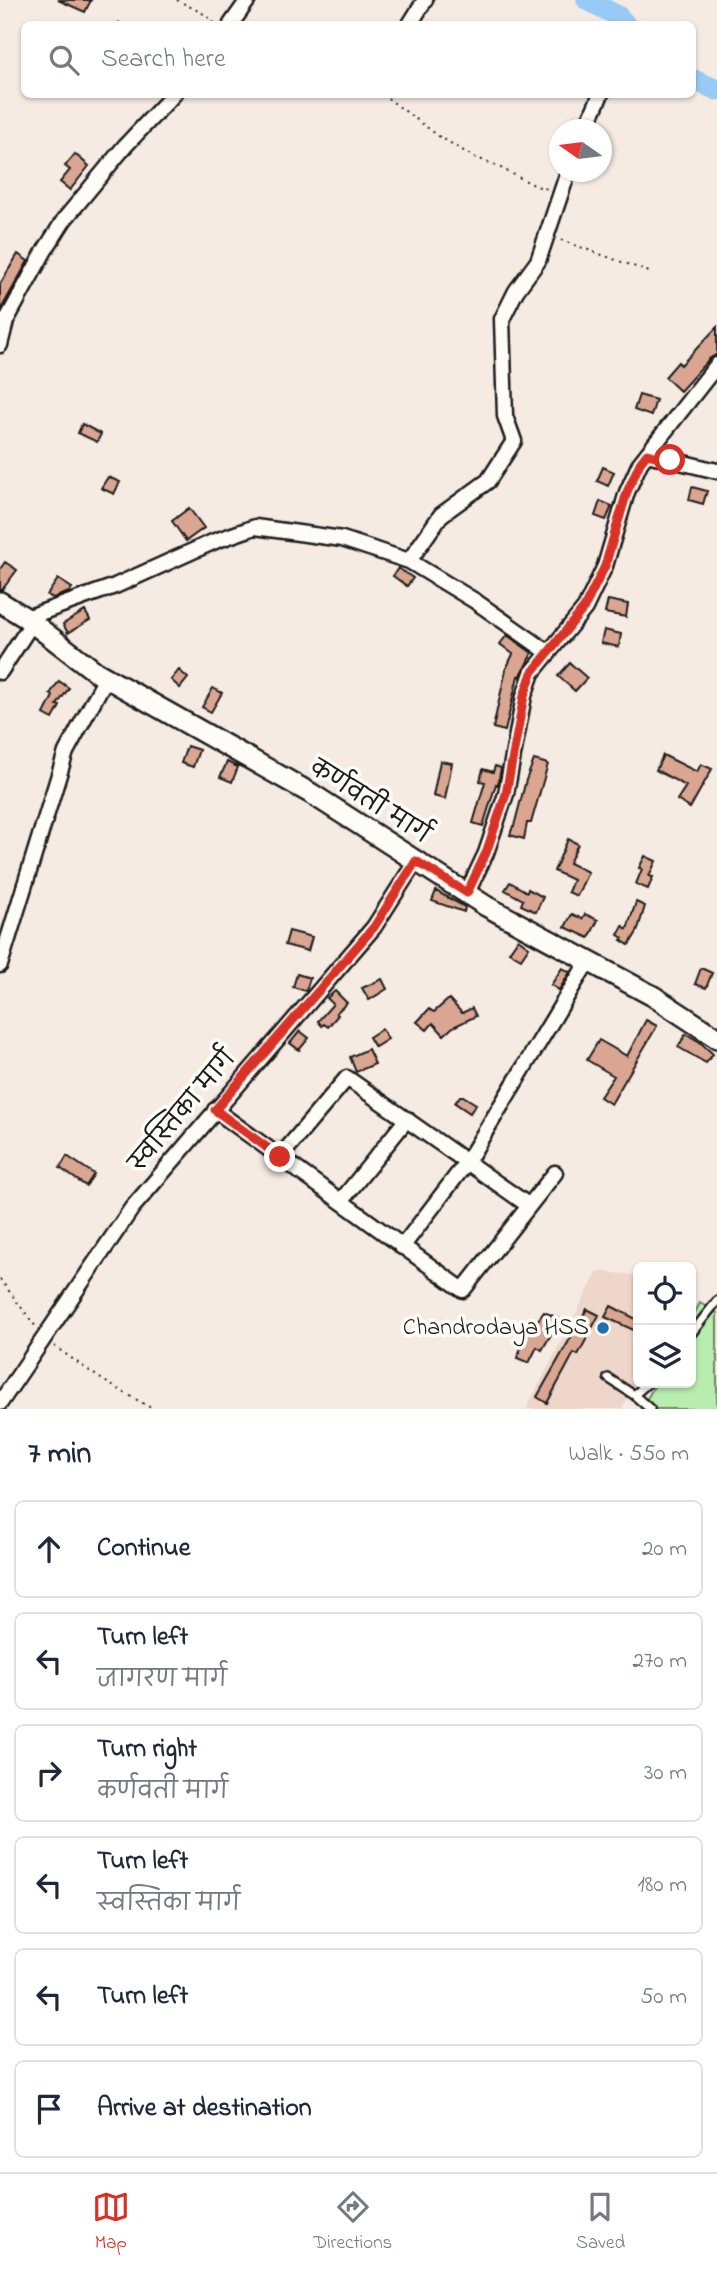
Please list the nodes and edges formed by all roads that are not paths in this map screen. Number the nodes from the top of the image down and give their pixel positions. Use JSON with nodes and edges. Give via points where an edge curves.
{"nodes":[{"id":1,"x":247,"y":0,"type":"edge"},
{"id":2,"x":422,"y":1,"type":"edge"},
{"id":3,"x":233,"y":21,"type":"edge"},
{"id":4,"x":412,"y":21,"type":"edge"},
{"id":5,"x":170,"y":98,"type":"edge"},
{"id":6,"x":599,"y":98,"type":"edge"},
{"id":7,"x":589,"y":119,"type":"edge"},
{"id":8,"x":564,"y":182,"type":"edge"},
{"id":9,"x":0,"y":345,"type":"edge"},
{"id":10,"x":717,"y":365,"type":"edge"},
{"id":11,"x":647,"y":454,"type":"junction"},
{"id":12,"x":717,"y":471,"type":"edge"},
{"id":13,"x":409,"y":561,"type":"junction"},
{"id":14,"x":0,"y":602,"type":"edge"},
{"id":15,"x":29,"y":620,"type":"junction"},
{"id":16,"x":549,"y":653,"type":"junction"},
{"id":17,"x":2,"y":663,"type":"edge"},
{"id":18,"x":106,"y":678,"type":"junction"},
{"id":19,"x":416,"y":861,"type":"junction"},
{"id":20,"x":467,"y":893,"type":"junction"},
{"id":21,"x":588,"y":961,"type":"junction"},
{"id":22,"x":0,"y":965,"type":"edge"},
{"id":23,"x":717,"y":1038,"type":"edge"},
{"id":24,"x":215,"y":1110,"type":"junction"},
{"id":25,"x":407,"y":1119,"type":"junction"},
{"id":26,"x":280,"y":1157,"type":"junction"},
{"id":27,"x":467,"y":1162,"type":"junction"},
{"id":28,"x":555,"y":1173,"type":"dead end"},
{"id":29,"x":341,"y":1201,"type":"junction"},
{"id":30,"x":528,"y":1205,"type":"junction"},
{"id":31,"x":402,"y":1247,"type":"junction"},
{"id":32,"x":717,"y":1301,"type":"edge"},
{"id":33,"x":696,"y":1328,"type":"edge"},
{"id":34,"x":608,"y":1378,"type":"dead end"},
{"id":35,"x":642,"y":1388,"type":"edge"},
{"id":36,"x":3,"y":1392,"type":"edge"},
{"id":37,"x":634,"y":1395,"type":"junction"},
{"id":38,"x":639,"y":1405,"type":"edge"},
{"id":39,"x":650,"y":1409,"type":"edge"}],
"edges":[{"from":1,"to":3,"type":"street"},
{"from":2,"to":4,"type":"street"},
{"from":5,"to":9,"type":"street","via":[[64,220],[6,321]]},
{"from":6,"to":7,"type":"street"},
{"from":8,"to":13,"type":"street","via":[[538,261],[502,319],[505,416],[514,441],[488,481],[441,515]]},
{"from":10,"to":11,"type":"street"},
{"from":11,"to":12,"type":"street"},
{"from":11,"to":16,"type":"street","via":[[627,492],[605,566],[590,598]]},
{"from":13,"to":15,"type":"street","via":[[342,540],[255,527]]},
{"from":13,"to":16,"type":"street"},
{"from":14,"to":15,"type":"main road","name":"कर्णवती मार्ग"},
{"from":15,"to":17,"type":"street"},
{"from":15,"to":18,"type":"main road","name":"कर्णवती मार्ग"},
{"from":16,"to":20,"type":"street","via":[[532,673],[524,696],[506,794]]},
{"from":18,"to":19,"type":"main road","name":"कर्णवती मार्ग","via":[[312,794]]},
{"from":18,"to":22,"type":"street","via":[[66,752]]},
{"from":19,"to":20,"type":"main road","name":"कर्णवती मार्ग"},
{"from":19,"to":24,"type":"street","name":"स्वस्तिका मार्ग","via":[[374,927]]},
{"from":20,"to":21,"type":"main road","name":"कर्णवती मार्ग"},
{"from":21,"to":23,"type":"main road","name":"कर्णवती मार्ग"},
{"from":21,"to":27,"type":"street"},
{"from":24,"to":26,"type":"street"},
{"from":24,"to":36,"type":"street","name":"स्वस्तिका मार्ग","via":[[132,1208]]},
{"from":25,"to":26,"type":"street","via":[[347,1078]]},
{"from":25,"to":27,"type":"street"},
{"from":25,"to":29,"type":"street"},
{"from":26,"to":29,"type":"street"},
{"from":27,"to":30,"type":"street"},
{"from":27,"to":31,"type":"street"},
{"from":28,"to":30,"type":"street"},
{"from":29,"to":31,"type":"street"},
{"from":30,"to":31,"type":"street","via":[[463,1290]]},
{"from":32,"to":33,"type":"lane"},
{"from":34,"to":37,"type":"lane"},
{"from":35,"to":37,"type":"lane"},
{"from":37,"to":38,"type":"lane"},
{"from":38,"to":39,"type":"lane"}]}
